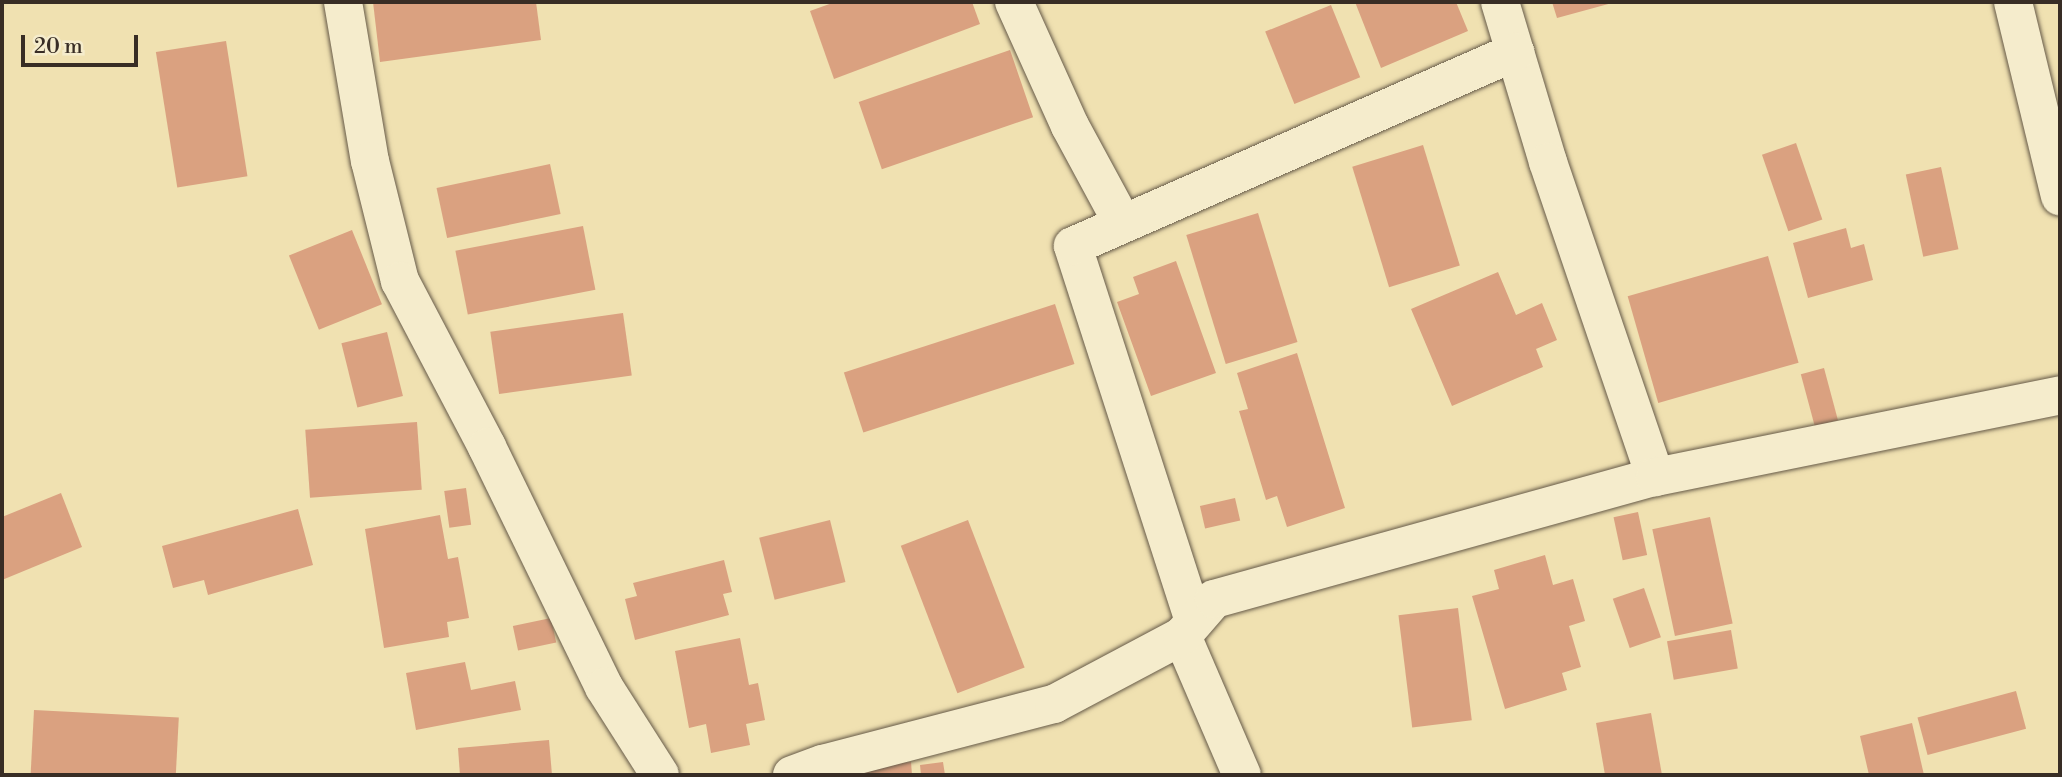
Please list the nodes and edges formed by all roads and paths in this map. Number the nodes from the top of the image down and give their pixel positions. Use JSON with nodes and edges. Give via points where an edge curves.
{"nodes":[{"id":1,"x":343,"y":2,"type":"edge"},
{"id":2,"x":1014,"y":2,"type":"edge"},
{"id":3,"x":1500,"y":2,"type":"edge"},
{"id":4,"x":2013,"y":2,"type":"edge"},
{"id":5,"x":1515,"y":52,"type":"junction"},
{"id":6,"x":2060,"y":196,"type":"edge"},
{"id":7,"x":1124,"y":224,"type":"junction"},
{"id":8,"x":2060,"y":395,"type":"edge"},
{"id":9,"x":1655,"y":477,"type":"junction"},
{"id":10,"x":1188,"y":629,"type":"junction"},
{"id":11,"x":660,"y":775,"type":"edge"},
{"id":12,"x":792,"y":775,"type":"edge"},
{"id":13,"x":1241,"y":775,"type":"edge"}],
"edges":[{"from":1,"to":11,"type":"street","via":[[370,161],[400,281],[604,687]]},
{"from":2,"to":7,"type":"street","via":[[1070,126]]},
{"from":3,"to":5,"type":"street"},
{"from":4,"to":6,"type":"street"},
{"from":5,"to":7,"type":"street"},
{"from":5,"to":9,"type":"street"},
{"from":7,"to":10,"type":"street","via":[[1073,246]]},
{"from":8,"to":9,"type":"street"},
{"from":9,"to":10,"type":"street","via":[[1214,599]]},
{"from":10,"to":12,"type":"street","via":[[1054,704]]},
{"from":10,"to":13,"type":"street"}]}
